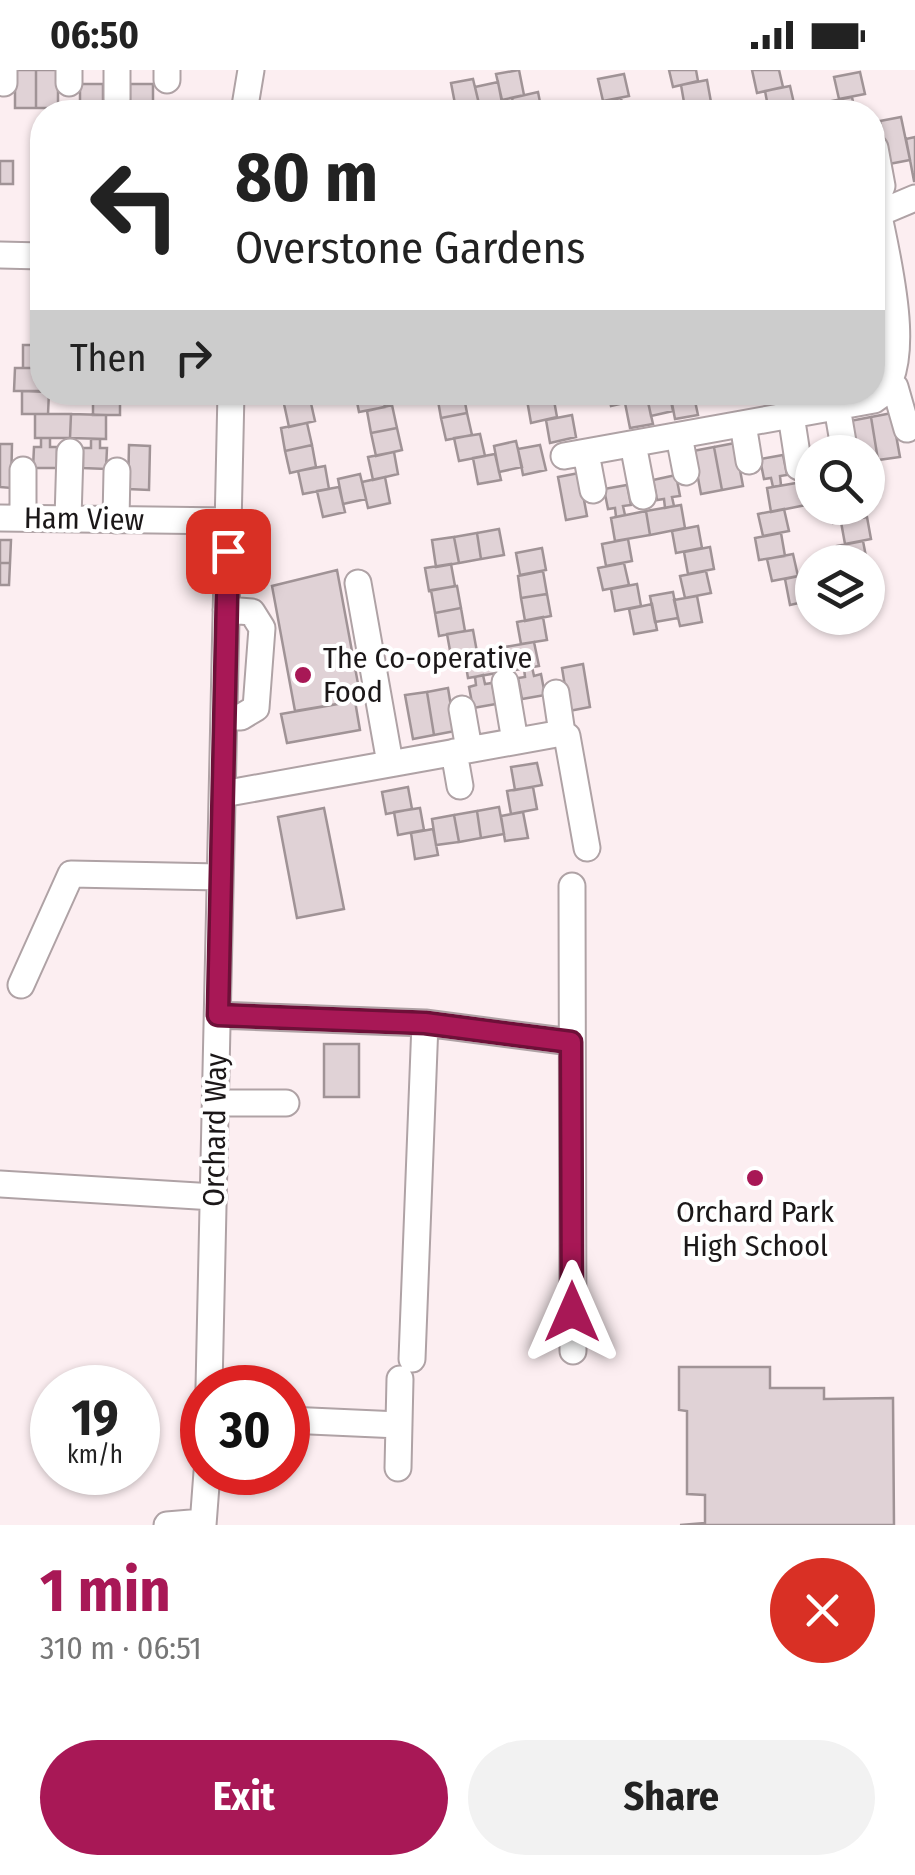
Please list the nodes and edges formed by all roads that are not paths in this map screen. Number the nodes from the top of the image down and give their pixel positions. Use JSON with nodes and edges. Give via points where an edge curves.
{"nodes":[{"id":1,"x":117,"y":70,"type":"edge"},
{"id":2,"x":251,"y":70,"type":"edge"},
{"id":3,"x":117,"y":100,"type":"dead end"},
{"id":4,"x":246,"y":100,"type":"edge"},
{"id":5,"x":915,"y":198,"type":"edge"},
{"id":6,"x":885,"y":206,"type":"edge"},
{"id":7,"x":0,"y":256,"type":"edge"},
{"id":8,"x":30,"y":256,"type":"edge"},
{"id":9,"x":885,"y":256,"type":"edge"},
{"id":10,"x":905,"y":379,"type":"edge"},
{"id":11,"x":231,"y":405,"type":"edge"},
{"id":12,"x":847,"y":405,"type":"edge"},
{"id":13,"x":836,"y":407,"type":"junction"},
{"id":14,"x":791,"y":415,"type":"junction"},
{"id":15,"x":743,"y":424,"type":"junction"},
{"id":16,"x":907,"y":429,"type":"dead end"},
{"id":17,"x":842,"y":435,"type":"edge"},
{"id":18,"x":680,"y":436,"type":"junction"},
{"id":19,"x":795,"y":438,"type":"edge"},
{"id":20,"x":634,"y":444,"type":"junction"},
{"id":21,"x":70,"y":452,"type":"dead end"},
{"id":22,"x":749,"y":461,"type":"dead end"},
{"id":23,"x":23,"y":470,"type":"dead end"},
{"id":24,"x":117,"y":471,"type":"dead end"},
{"id":25,"x":686,"y":472,"type":"dead end"},
{"id":26,"x":593,"y":490,"type":"dead end"},
{"id":27,"x":643,"y":496,"type":"dead end"},
{"id":28,"x":11,"y":518,"type":"edge"},
{"id":29,"x":68,"y":519,"type":"junction"},
{"id":30,"x":116,"y":520,"type":"junction"},
{"id":31,"x":229,"y":522,"type":"junction"},
{"id":32,"x":358,"y":583,"type":"dead end"},
{"id":33,"x":226,"y":610,"type":"junction"},
{"id":34,"x":505,"y":682,"type":"dead end"},
{"id":35,"x":556,"y":693,"type":"dead end"},
{"id":36,"x":462,"y":709,"type":"dead end"},
{"id":37,"x":224,"y":718,"type":"junction"},
{"id":38,"x":565,"y":734,"type":"junction"},
{"id":39,"x":515,"y":741,"type":"junction"},
{"id":40,"x":462,"y":750,"type":"junction"},
{"id":41,"x":390,"y":763,"type":"junction"},
{"id":42,"x":460,"y":786,"type":"dead end"},
{"id":43,"x":223,"y":794,"type":"junction"},
{"id":44,"x":587,"y":848,"type":"dead end"},
{"id":45,"x":220,"y":877,"type":"junction"},
{"id":46,"x":572,"y":886,"type":"dead end"},
{"id":47,"x":21,"y":985,"type":"dead end"},
{"id":48,"x":218,"y":1015,"type":"junction"},
{"id":49,"x":425,"y":1023,"type":"junction"},
{"id":50,"x":571,"y":1042,"type":"junction"},
{"id":51,"x":216,"y":1103,"type":"junction"},
{"id":52,"x":286,"y":1103,"type":"dead end"},
{"id":53,"x":0,"y":1184,"type":"edge"},
{"id":54,"x":214,"y":1197,"type":"junction"},
{"id":55,"x":573,"y":1351,"type":"dead end"},
{"id":56,"x":210,"y":1365,"type":"edge"},
{"id":57,"x":310,"y":1421,"type":"edge"},
{"id":58,"x":399,"y":1426,"type":"junction"},
{"id":59,"x":398,"y":1468,"type":"dead end"},
{"id":60,"x":205,"y":1495,"type":"edge"},
{"id":61,"x":203,"y":1523,"type":"edge"},
{"id":62,"x":167,"y":1525,"type":"edge"}],
"edges":[{"from":1,"to":3,"type":"street"},
{"from":2,"to":4,"type":"street"},
{"from":5,"to":6,"type":"street"},
{"from":7,"to":8,"type":"street"},
{"from":9,"to":10,"type":"street","via":[[905,342]]},
{"from":10,"to":16,"type":"street"},
{"from":11,"to":31,"type":"street","name":"Orchard Way"},
{"from":12,"to":13,"type":"street"},
{"from":13,"to":14,"type":"street"},
{"from":13,"to":17,"type":"street"},
{"from":14,"to":15,"type":"street"},
{"from":14,"to":19,"type":"street"},
{"from":15,"to":18,"type":"street"},
{"from":15,"to":22,"type":"street"},
{"from":18,"to":20,"type":"street"},
{"from":18,"to":25,"type":"street"},
{"from":20,"to":26,"type":"street","via":[[575,454]]},
{"from":20,"to":27,"type":"street"},
{"from":21,"to":29,"type":"street"},
{"from":23,"to":28,"type":"street"},
{"from":24,"to":30,"type":"street"},
{"from":28,"to":29,"type":"street","name":"Ham View"},
{"from":29,"to":30,"type":"street","name":"Ham View"},
{"from":30,"to":31,"type":"street","name":"Ham View"},
{"from":31,"to":33,"type":"street","name":"Orchard Way"},
{"from":32,"to":41,"type":"street"},
{"from":33,"to":37,"type":"street","name":"Orchard Way"},
{"from":33,"to":37,"type":"street","via":[[252,612],[262,646],[256,708]]},
{"from":34,"to":39,"type":"street"},
{"from":35,"to":38,"type":"street"},
{"from":36,"to":40,"type":"street"},
{"from":37,"to":43,"type":"street","name":"Orchard Way"},
{"from":38,"to":39,"type":"street"},
{"from":38,"to":44,"type":"street"},
{"from":39,"to":40,"type":"street"},
{"from":40,"to":41,"type":"street"},
{"from":40,"to":42,"type":"street"},
{"from":41,"to":43,"type":"street"},
{"from":43,"to":45,"type":"street","name":"Orchard Way"},
{"from":45,"to":47,"type":"street","via":[[71,874]]},
{"from":45,"to":48,"type":"street","name":"Orchard Way"},
{"from":46,"to":50,"type":"street"},
{"from":48,"to":49,"type":"street"},
{"from":48,"to":51,"type":"street","name":"Orchard Way"},
{"from":49,"to":50,"type":"street"},
{"from":49,"to":58,"type":"street"},
{"from":50,"to":55,"type":"street"},
{"from":51,"to":52,"type":"street"},
{"from":51,"to":54,"type":"street","name":"Orchard Way"},
{"from":53,"to":54,"type":"street"},
{"from":54,"to":56,"type":"street","name":"Orchard Way"},
{"from":57,"to":58,"type":"street"},
{"from":58,"to":59,"type":"street"},
{"from":60,"to":61,"type":"street"},
{"from":61,"to":62,"type":"street"}]}
